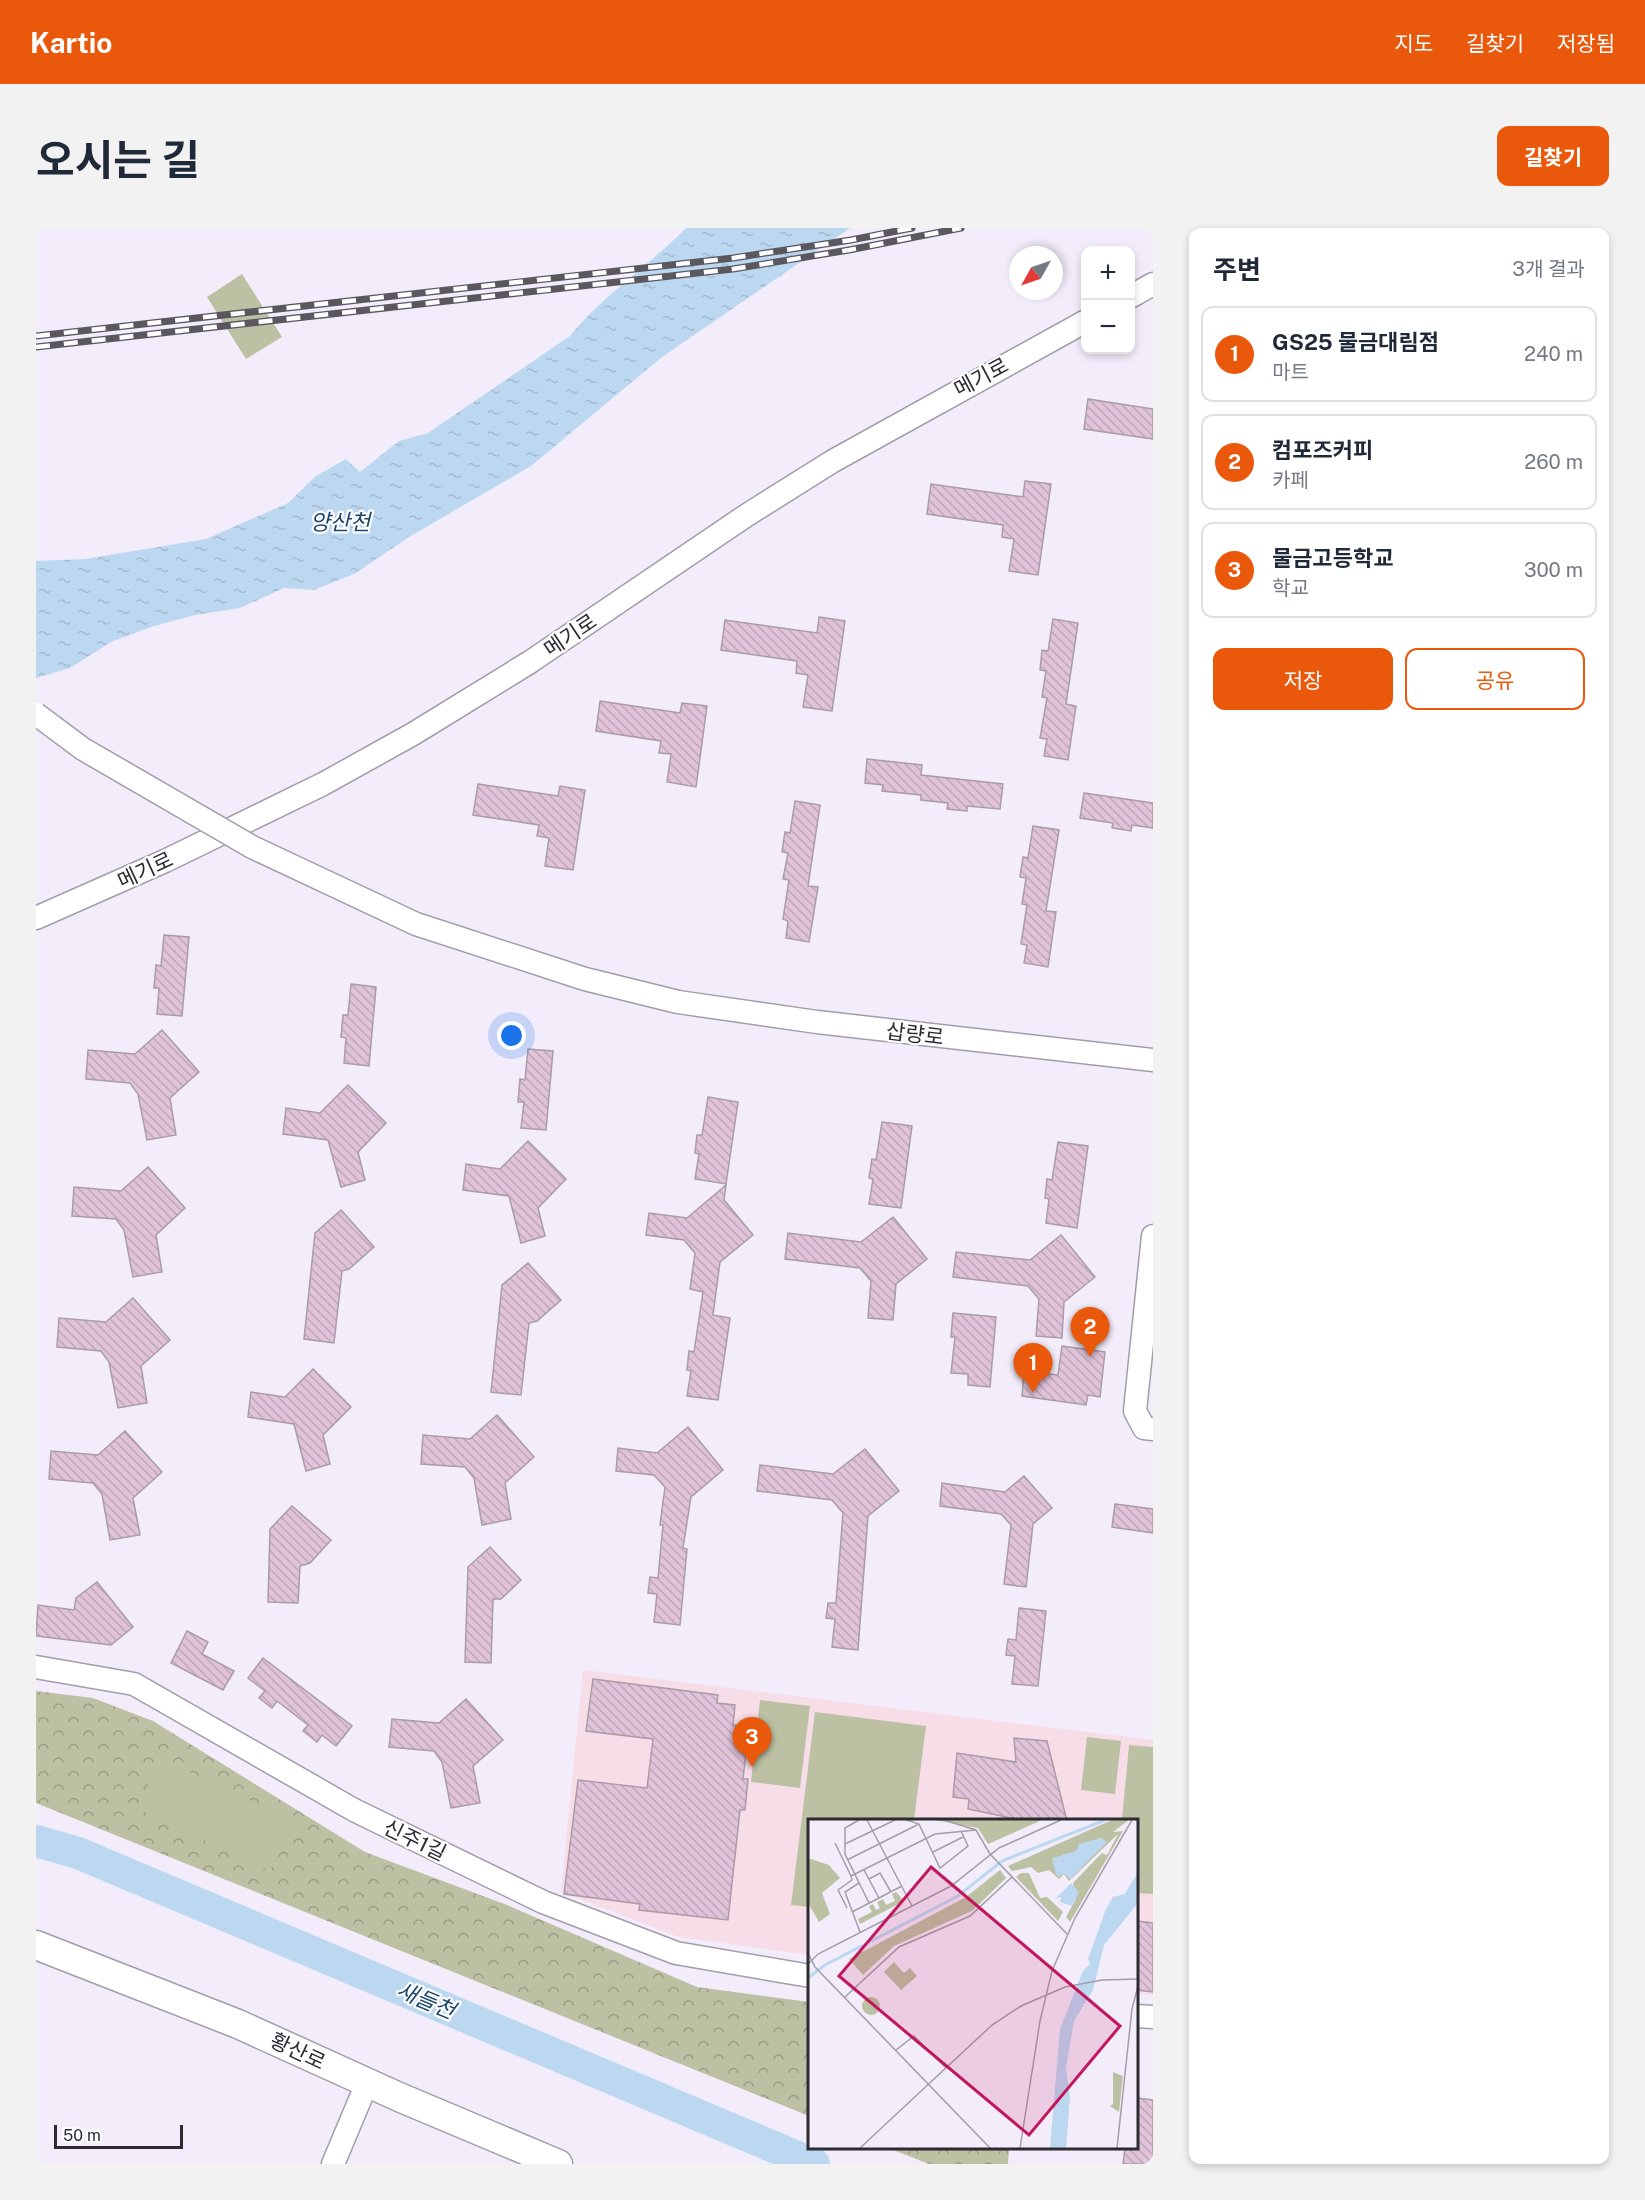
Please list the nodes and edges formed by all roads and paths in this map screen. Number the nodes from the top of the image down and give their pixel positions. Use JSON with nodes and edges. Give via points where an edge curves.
{"nodes":[{"id":1,"x":1153,"y":284,"type":"edge"},
{"id":2,"x":1135,"y":295,"type":"edge"},
{"id":3,"x":1081,"y":324,"type":"edge"},
{"id":4,"x":36,"y":714,"type":"edge"},
{"id":5,"x":36,"y":918,"type":"edge"},
{"id":6,"x":1153,"y":1060,"type":"edge"},
{"id":7,"x":1153,"y":1236,"type":"edge"},
{"id":8,"x":1153,"y":1429,"type":"edge"},
{"id":9,"x":36,"y":1667,"type":"edge"},
{"id":10,"x":36,"y":1945,"type":"edge"},
{"id":11,"x":808,"y":1976,"type":"edge"},
{"id":12,"x":1138,"y":2016,"type":"edge"},
{"id":13,"x":1153,"y":2018,"type":"edge"},
{"id":14,"x":367,"y":2082,"type":"junction"},
{"id":15,"x":333,"y":2164,"type":"edge"},
{"id":16,"x":558,"y":2164,"type":"edge"}],
"edges":[{"from":1,"to":2,"type":"street"},
{"from":3,"to":5,"type":"street","name":"메기로","via":[[833,461],[530,662],[413,734],[323,784],[176,856]]},
{"from":4,"to":6,"type":"street","name":"삽량로","bridge":true,"via":[[82,749],[252,847],[416,924],[585,979],[678,1002],[817,1022]]},
{"from":7,"to":8,"type":"street","via":[[1135,1411],[1144,1428]]},
{"from":9,"to":11,"type":"street","name":"신주1길","via":[[134,1684],[354,1810],[543,1902],[676,1953]]},
{"from":10,"to":14,"type":"main road","name":"황산로","via":[[238,2024]]},
{"from":12,"to":13,"type":"street"},
{"from":14,"to":15,"type":"street"},
{"from":14,"to":16,"type":"main road","name":"황산로"}]}
